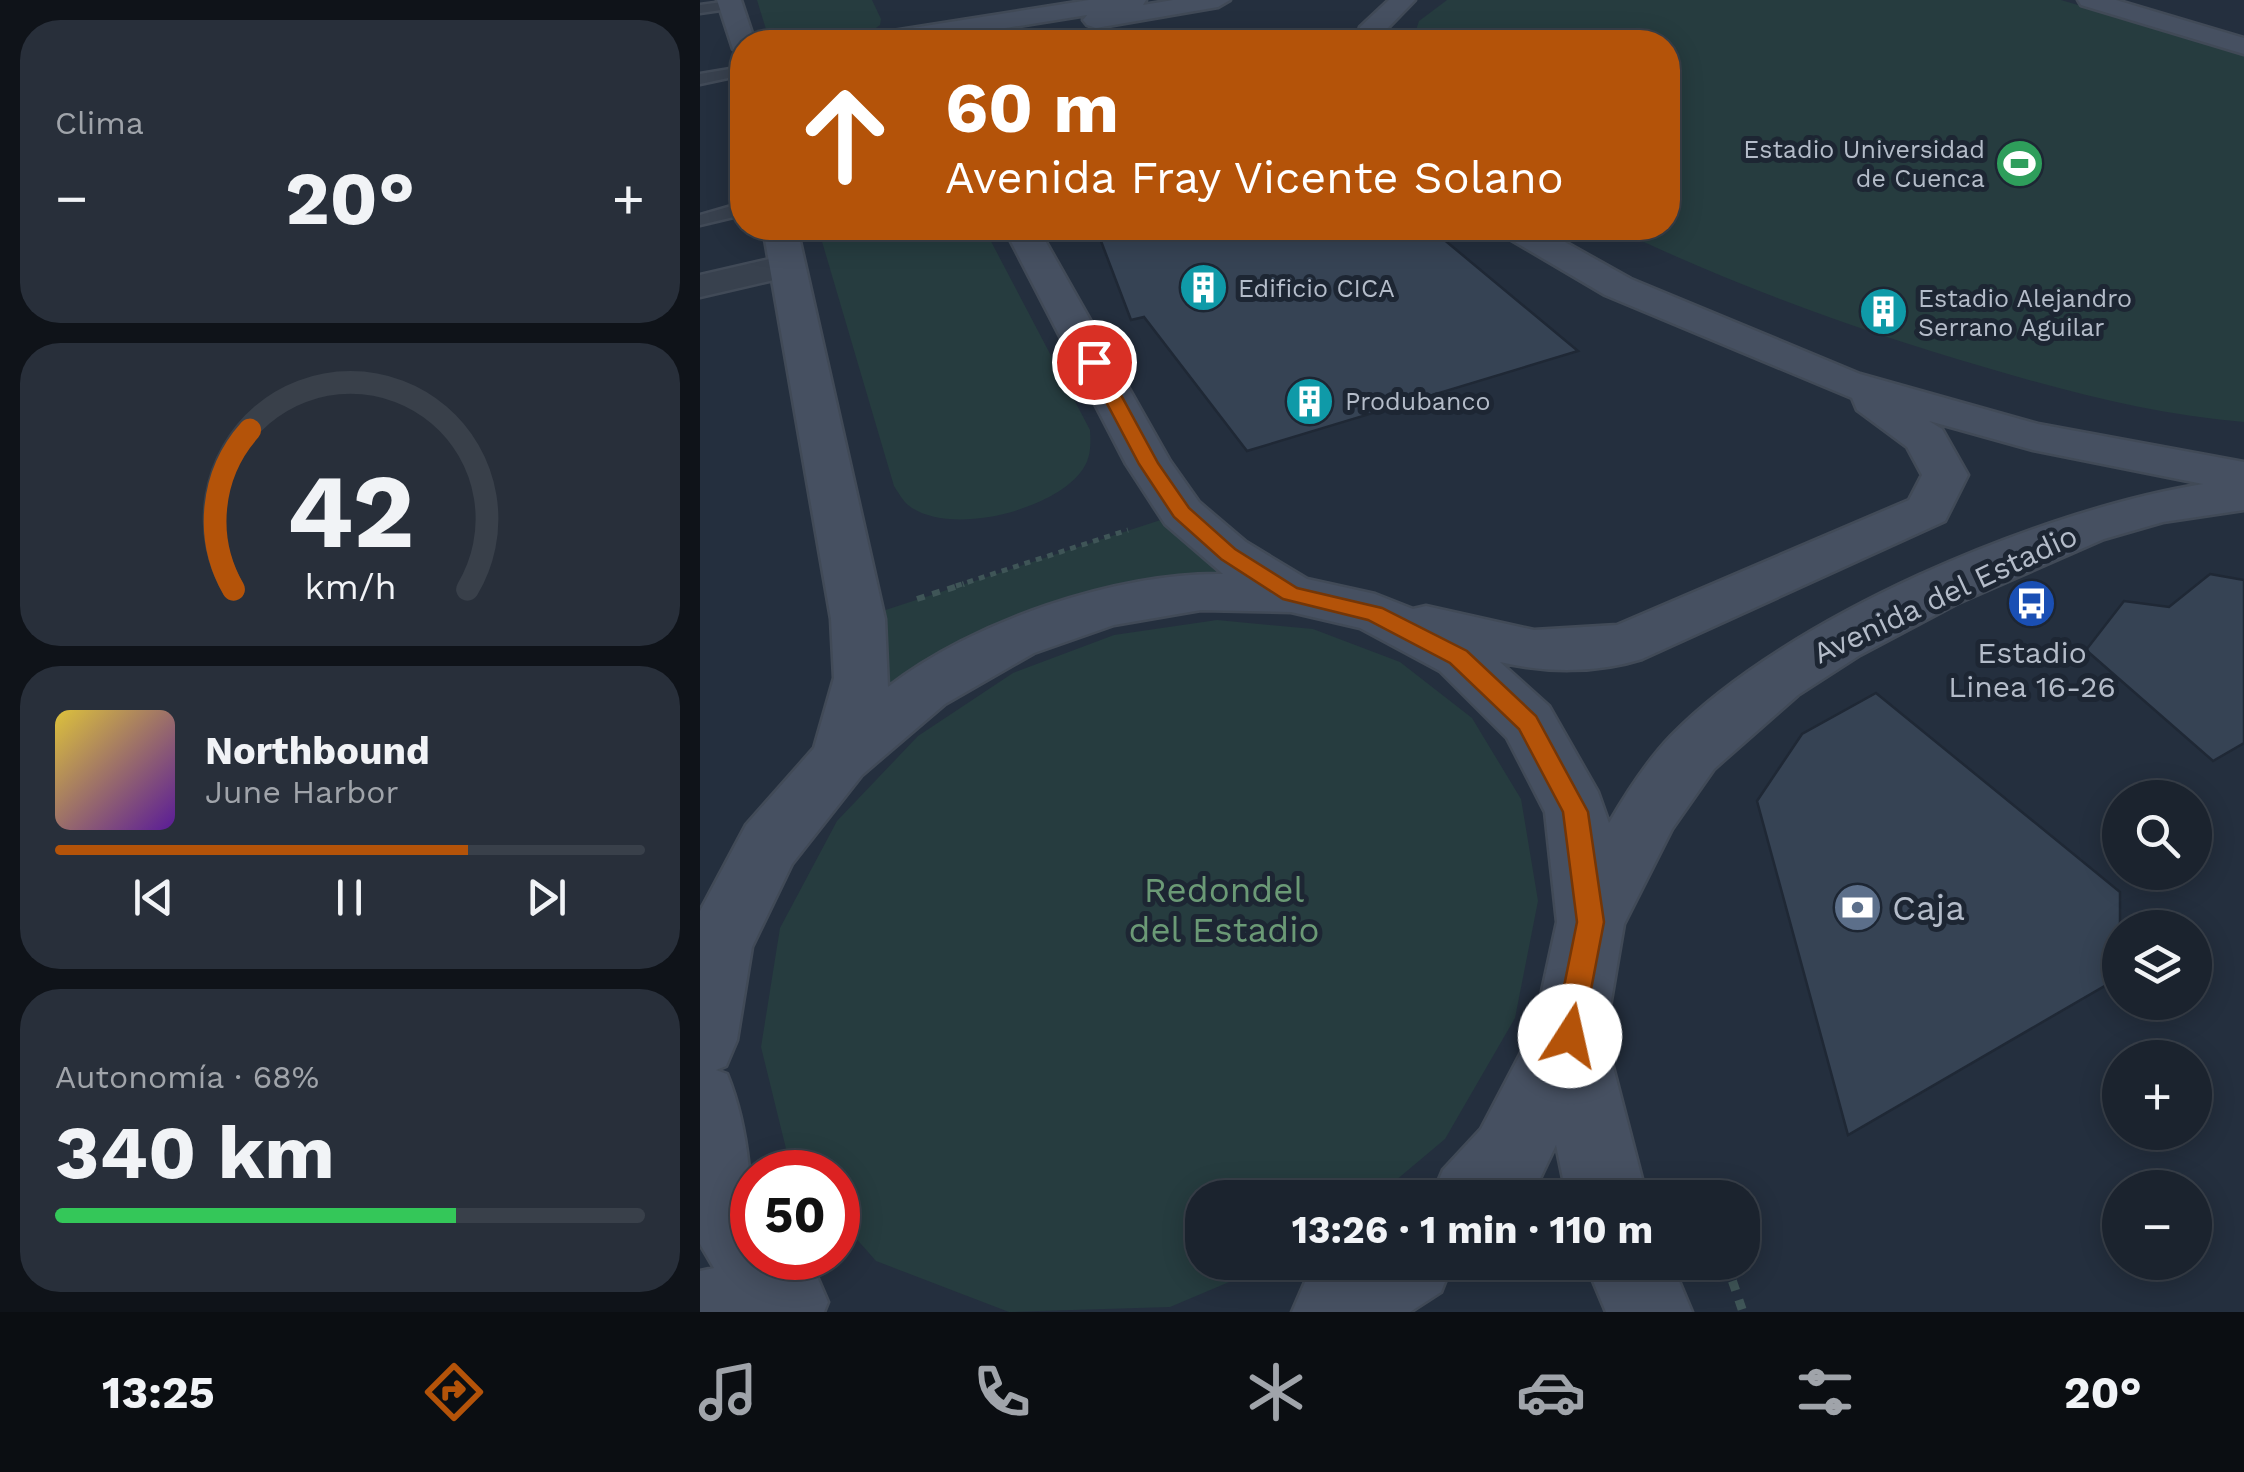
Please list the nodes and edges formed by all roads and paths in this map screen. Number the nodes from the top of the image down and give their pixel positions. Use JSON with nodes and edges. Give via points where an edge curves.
{"nodes":[{"id":1,"x":1134,"y":0,"type":"edge"},
{"id":2,"x":1218,"y":0,"type":"edge"},
{"id":3,"x":1402,"y":0,"type":"edge"},
{"id":4,"x":2090,"y":0,"type":"edge"},
{"id":5,"x":730,"y":3,"type":"edge"},
{"id":6,"x":700,"y":9,"type":"edge"},
{"id":7,"x":902,"y":11,"type":"dead end"},
{"id":8,"x":738,"y":30,"type":"edge"},
{"id":9,"x":913,"y":30,"type":"edge"},
{"id":10,"x":968,"y":30,"type":"edge"},
{"id":11,"x":1037,"y":30,"type":"edge"},
{"id":12,"x":1371,"y":30,"type":"edge"},
{"id":13,"x":2244,"y":46,"type":"edge"},
{"id":14,"x":730,"y":73,"type":"edge"},
{"id":15,"x":700,"y":79,"type":"edge"},
{"id":16,"x":730,"y":212,"type":"edge"},
{"id":17,"x":704,"y":220,"type":"dead end"},
{"id":18,"x":1027,"y":240,"type":"edge"},
{"id":19,"x":1536,"y":240,"type":"edge"},
{"id":20,"x":783,"y":247,"type":"edge"},
{"id":21,"x":700,"y":286,"type":"edge"},
{"id":22,"x":1844,"y":383,"type":"junction"},
{"id":23,"x":2244,"y":477,"type":"edge"},
{"id":24,"x":2244,"y":495,"type":"edge"},
{"id":25,"x":1182,"y":513,"type":"junction"},
{"id":26,"x":1291,"y":594,"type":"junction"},
{"id":27,"x":1374,"y":613,"type":"junction"},
{"id":28,"x":858,"y":618,"type":"junction"},
{"id":29,"x":841,"y":758,"type":"junction"},
{"id":30,"x":769,"y":845,"type":"junction"},
{"id":31,"x":700,"y":922,"type":"edge"},
{"id":32,"x":1590,"y":922,"type":"junction"},
{"id":33,"x":1570,"y":1036,"type":"junction"},
{"id":34,"x":700,"y":1040,"type":"edge"},
{"id":35,"x":700,"y":1101,"type":"edge"},
{"id":36,"x":1488,"y":1180,"type":"edge"},
{"id":37,"x":1603,"y":1180,"type":"edge"},
{"id":38,"x":1384,"y":1280,"type":"edge"},
{"id":39,"x":1635,"y":1280,"type":"edge"},
{"id":40,"x":1732,"y":1280,"type":"edge"},
{"id":41,"x":760,"y":1287,"type":"edge"},
{"id":42,"x":1336,"y":1312,"type":"edge"},
{"id":43,"x":1649,"y":1312,"type":"edge"},
{"id":44,"x":1743,"y":1312,"type":"edge"}],
"edges":[{"from":1,"to":10,"type":"main road"},
{"from":2,"to":11,"type":"main road"},
{"from":3,"to":12,"type":"main road"},
{"from":4,"to":13,"type":"main road"},
{"from":5,"to":6,"type":"lane"},
{"from":5,"to":8,"type":"main road"},
{"from":7,"to":9,"type":"main road"},
{"from":14,"to":15,"type":"lane"},
{"from":16,"to":17,"type":"lane"},
{"from":18,"to":25,"type":"main road","via":[[1148,464]]},
{"from":19,"to":22,"type":"main road","via":[[1618,287]]},
{"from":20,"to":21,"type":"street"},
{"from":20,"to":28,"type":"main road"},
{"from":22,"to":23,"type":"main road","via":[[2033,437]]},
{"from":22,"to":27,"type":"main road","via":[[1926,439],[1945,475],[1928,510],[1623,645],[1534,650]]},
{"from":24,"to":32,"type":"main road","name":"Avenida del Estadio","via":[[2137,510],[2044,541],[1804,660],[1691,753]]},
{"from":25,"to":26,"type":"main road","via":[[1228,554]]},
{"from":25,"to":28,"type":"path"},
{"from":26,"to":27,"type":"main road"},
{"from":26,"to":29,"type":"main road","via":[[1202,592],[1108,607],[1014,640],[925,689]]},
{"from":27,"to":32,"type":"main road","via":[[1458,657],[1528,722],[1576,812]]},
{"from":28,"to":29,"type":"main road","via":[[862,678]]},
{"from":29,"to":30,"type":"main road"},
{"from":30,"to":31,"type":"main road"},
{"from":30,"to":34,"type":"main road","via":[[718,944]]},
{"from":32,"to":33,"type":"main road"},
{"from":33,"to":36,"type":"main road","via":[[1509,1157]]},
{"from":33,"to":37,"type":"main road"},
{"from":35,"to":41,"type":"main road","via":[[713,1191]]},
{"from":38,"to":42,"type":"main road"},
{"from":39,"to":43,"type":"main road"},
{"from":40,"to":44,"type":"path"}]}
